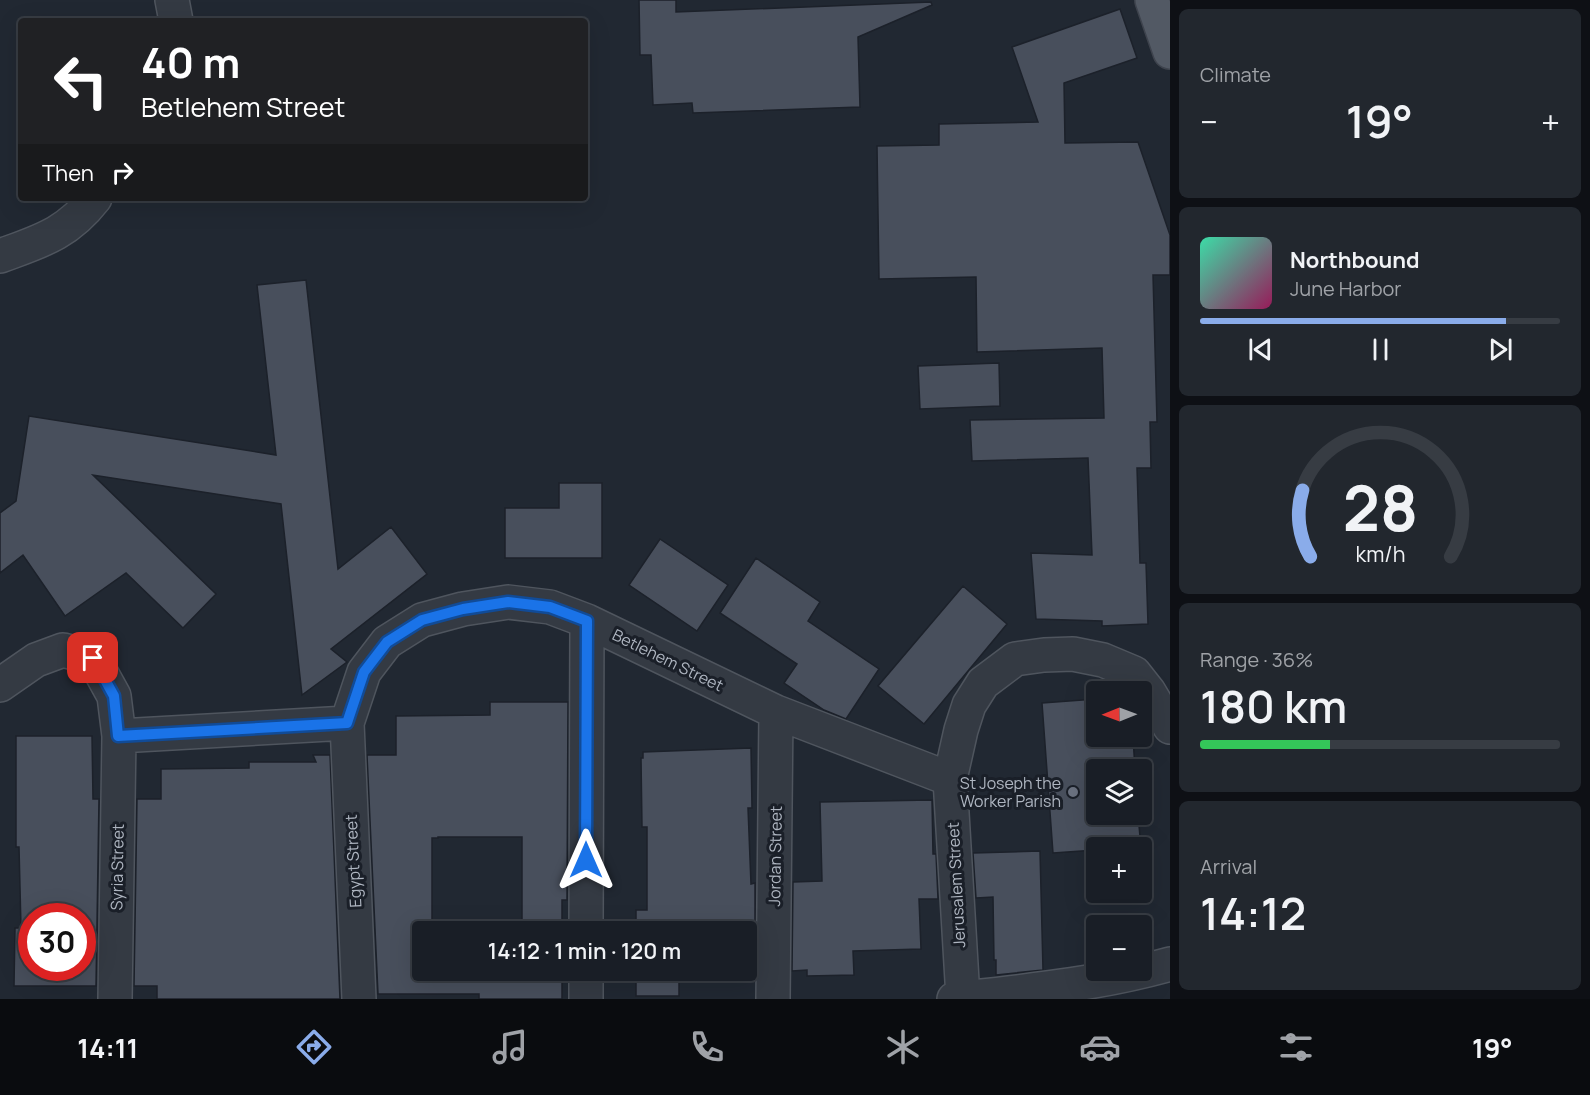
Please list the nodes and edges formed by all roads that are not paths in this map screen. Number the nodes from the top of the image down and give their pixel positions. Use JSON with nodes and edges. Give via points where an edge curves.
{"nodes":[{"id":1,"x":172,"y":0,"type":"edge"},
{"id":2,"x":1152,"y":0,"type":"edge"},
{"id":3,"x":175,"y":18,"type":"edge"},
{"id":4,"x":1170,"y":52,"type":"edge"},
{"id":5,"x":92,"y":201,"type":"edge"},
{"id":6,"x":0,"y":256,"type":"edge"},
{"id":7,"x":587,"y":621,"type":"junction"},
{"id":8,"x":0,"y":685,"type":"edge"},
{"id":9,"x":776,"y":712,"type":"junction"},
{"id":10,"x":347,"y":723,"type":"junction"},
{"id":11,"x":1170,"y":727,"type":"edge"},
{"id":12,"x":118,"y":736,"type":"junction"},
{"id":13,"x":950,"y":779,"type":"junction"},
{"id":14,"x":586,"y":921,"type":"edge"},
{"id":15,"x":1170,"y":964,"type":"edge"},
{"id":16,"x":586,"y":981,"type":"edge"},
{"id":17,"x":958,"y":998,"type":"edge"},
{"id":18,"x":115,"y":999,"type":"edge"},
{"id":19,"x":359,"y":999,"type":"edge"},
{"id":20,"x":586,"y":999,"type":"edge"},
{"id":21,"x":773,"y":999,"type":"edge"}],
"edges":[{"from":1,"to":3,"type":"street"},
{"from":2,"to":4,"type":"main road"},
{"from":5,"to":6,"type":"street","via":[[59,233]]},
{"from":7,"to":9,"type":"street","name":"Betlehem Street"},
{"from":7,"to":10,"type":"street","name":"Betlehem Street","via":[[550,607],[508,602],[422,620],[387,642],[364,672]]},
{"from":7,"to":14,"type":"street"},
{"from":8,"to":12,"type":"street","via":[[36,660],[63,650],[93,658],[114,696]]},
{"from":9,"to":13,"type":"street","name":"Betlehem Street"},
{"from":9,"to":21,"type":"street","name":"Jordan Street"},
{"from":10,"to":12,"type":"street"},
{"from":10,"to":19,"type":"street","name":"Egypt Street"},
{"from":11,"to":13,"type":"street","name":"Jerusalem Street","via":[[1134,674],[1114,664],[1073,654],[1015,659],[983,683],[969,705]]},
{"from":12,"to":18,"type":"street","name":"Syria Street"},
{"from":13,"to":17,"type":"street","name":"Jerusalem Street"},
{"from":15,"to":17,"type":"street","via":[[1065,986]]},
{"from":16,"to":20,"type":"street"}]}
